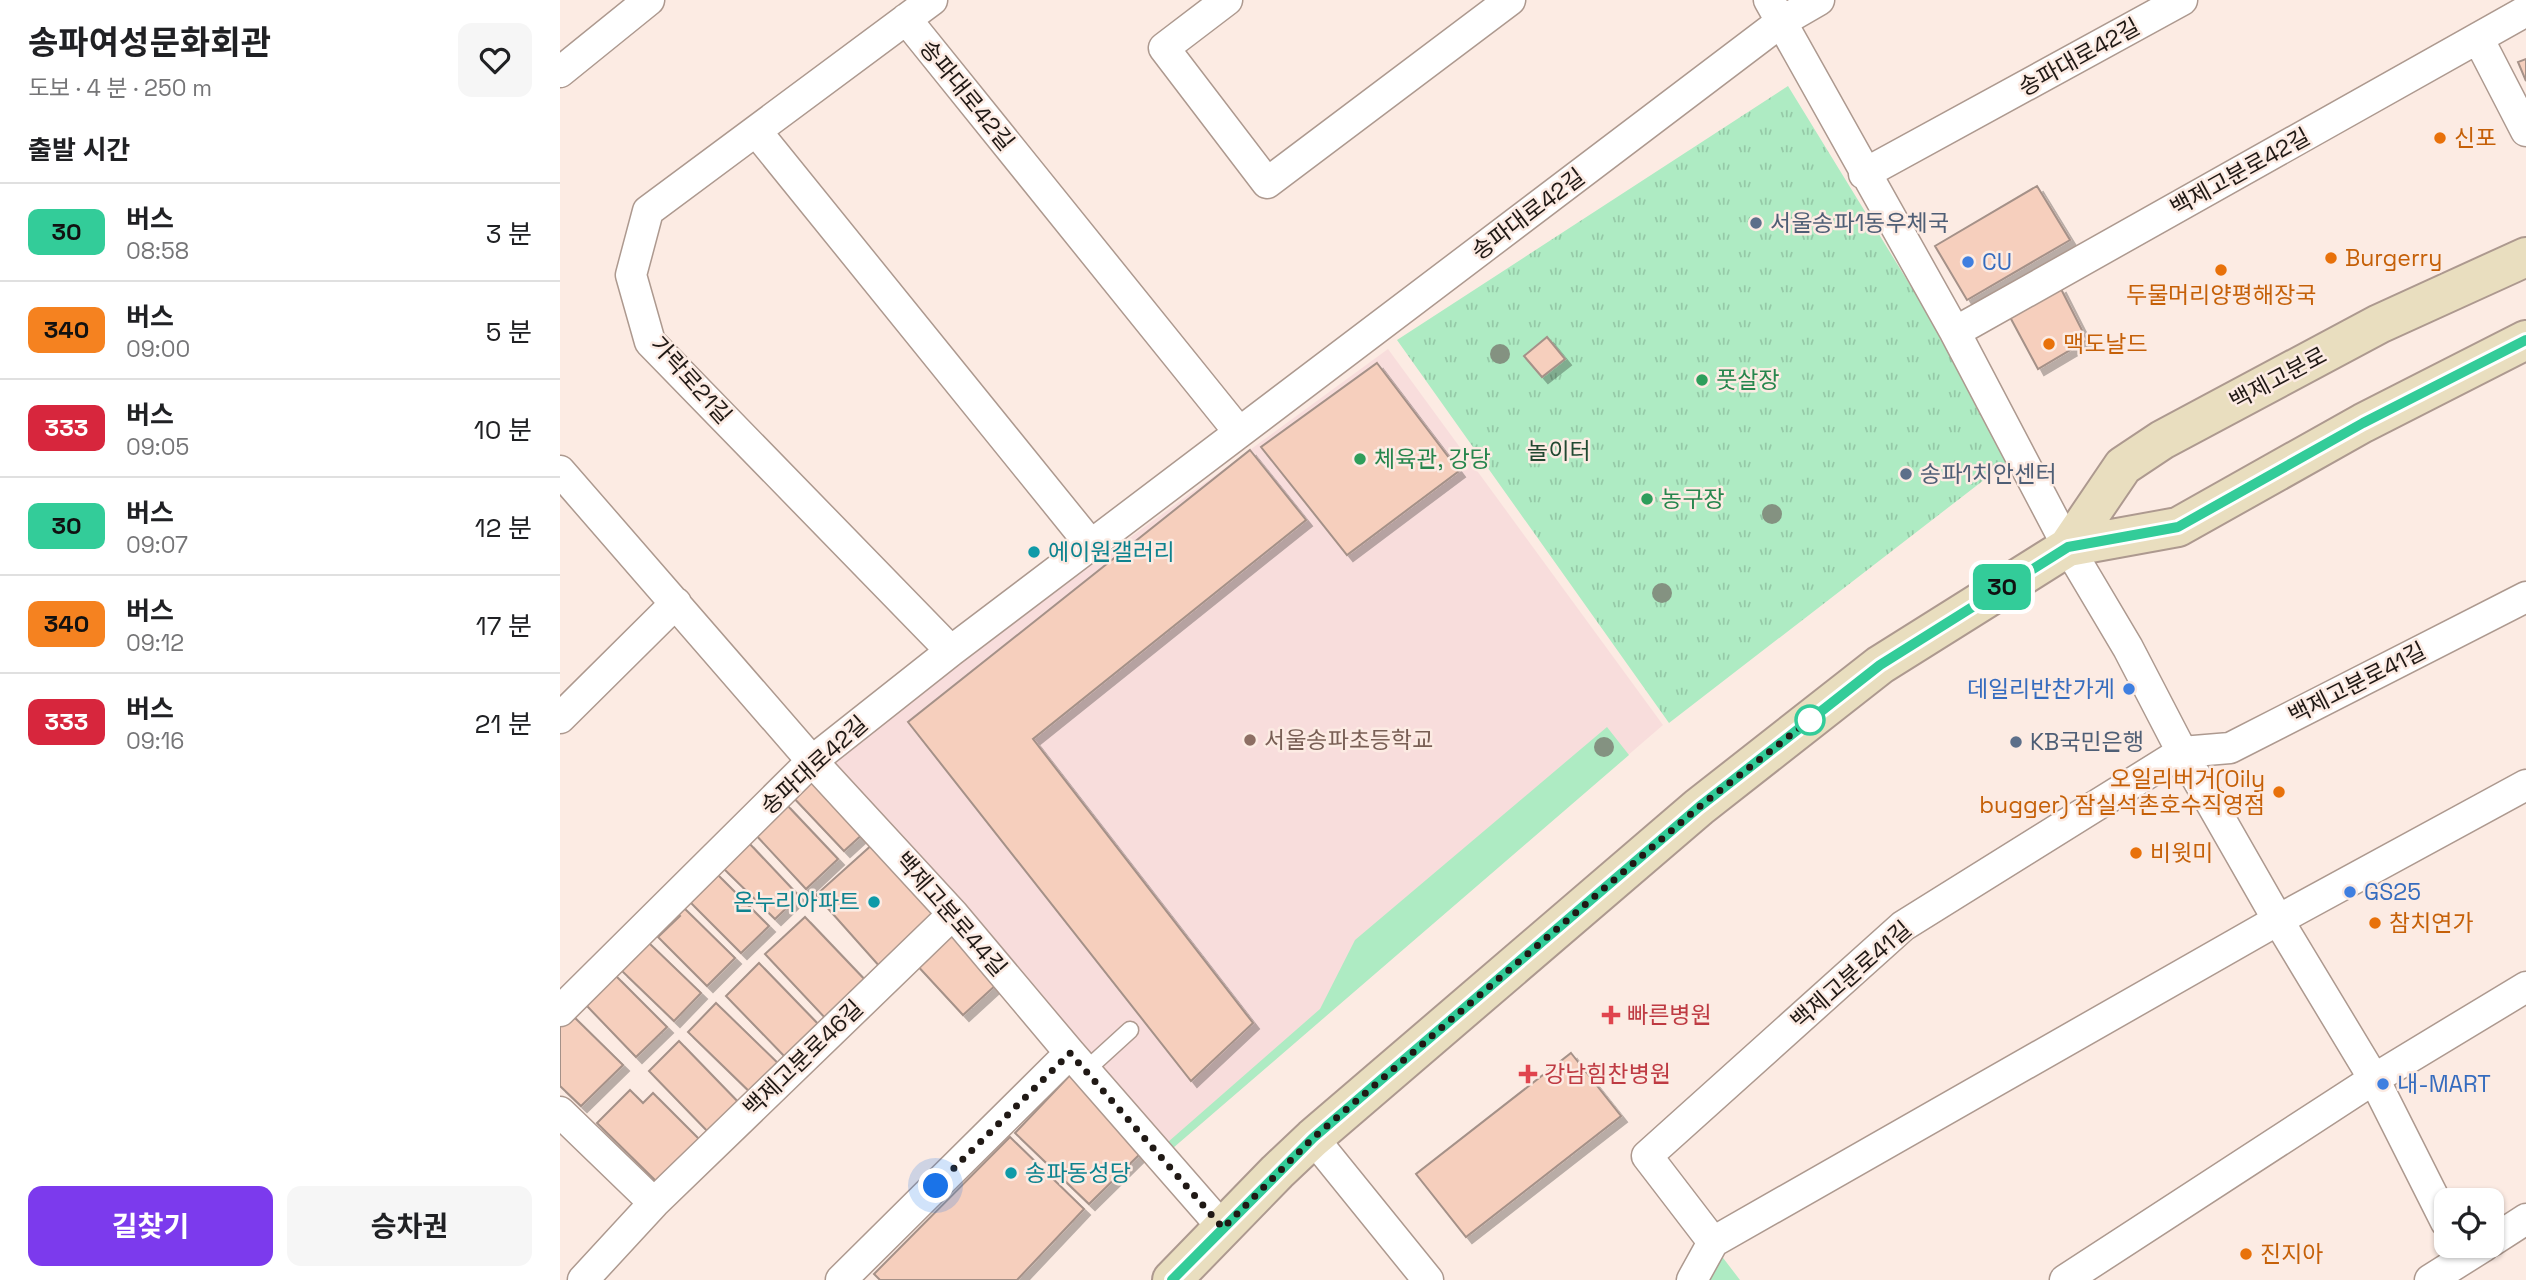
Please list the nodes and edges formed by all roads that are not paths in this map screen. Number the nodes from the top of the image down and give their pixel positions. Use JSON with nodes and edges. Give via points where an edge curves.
{"nodes":[{"id":1,"x":649,"y":0,"type":"edge"},
{"id":2,"x":932,"y":0,"type":"edge"},
{"id":3,"x":1227,"y":0,"type":"edge"},
{"id":4,"x":1510,"y":0,"type":"edge"},
{"id":5,"x":1819,"y":0,"type":"edge"},
{"id":6,"x":2182,"y":0,"type":"edge"},
{"id":7,"x":1775,"y":11,"type":"edge"},
{"id":8,"x":2526,"y":11,"type":"edge"},
{"id":9,"x":906,"y":19,"type":"junction"},
{"id":10,"x":2478,"y":38,"type":"junction"},
{"id":11,"x":560,"y":72,"type":"edge"},
{"id":12,"x":755,"y":131,"type":"junction"},
{"id":13,"x":2526,"y":131,"type":"edge"},
{"id":14,"x":1864,"y":174,"type":"junction"},
{"id":15,"x":2526,"y":257,"type":"edge"},
{"id":16,"x":1955,"y":332,"type":"junction"},
{"id":17,"x":2526,"y":340,"type":"edge"},
{"id":18,"x":1239,"y":432,"type":"junction"},
{"id":19,"x":560,"y":471,"type":"edge"},
{"id":20,"x":1091,"y":545,"type":"junction"},
{"id":21,"x":2068,"y":547,"type":"junction"},
{"id":22,"x":2526,"y":597,"type":"edge"},
{"id":23,"x":676,"y":603,"type":"junction"},
{"id":24,"x":951,"y":651,"type":"junction"},
{"id":25,"x":560,"y":718,"type":"edge"},
{"id":26,"x":2182,"y":752,"type":"junction"},
{"id":27,"x":813,"y":761,"type":"junction"},
{"id":28,"x":2526,"y":785,"type":"edge"},
{"id":29,"x":953,"y":914,"type":"junction"},
{"id":30,"x":2278,"y":920,"type":"junction"},
{"id":31,"x":2526,"y":987,"type":"edge"},
{"id":32,"x":560,"y":1011,"type":"edge"},
{"id":33,"x":1130,"y":1030,"type":"dead end"},
{"id":34,"x":1077,"y":1062,"type":"junction"},
{"id":35,"x":2374,"y":1079,"type":"junction"},
{"id":36,"x":560,"y":1112,"type":"edge"},
{"id":37,"x":1313,"y":1138,"type":"junction"},
{"id":38,"x":2434,"y":1198,"type":"edge"},
{"id":39,"x":654,"y":1203,"type":"junction"},
{"id":40,"x":2526,"y":1219,"type":"edge"},
{"id":41,"x":1223,"y":1228,"type":"junction"},
{"id":42,"x":2504,"y":1233,"type":"edge"},
{"id":43,"x":1713,"y":1242,"type":"junction"},
{"id":44,"x":2469,"y":1258,"type":"edge"},
{"id":45,"x":583,"y":1280,"type":"edge"},
{"id":46,"x":841,"y":1280,"type":"edge"},
{"id":47,"x":1172,"y":1280,"type":"edge"},
{"id":48,"x":1428,"y":1280,"type":"edge"},
{"id":49,"x":1692,"y":1280,"type":"edge"},
{"id":50,"x":2065,"y":1280,"type":"edge"},
{"id":51,"x":2430,"y":1280,"type":"edge"}],
"edges":[{"from":1,"to":11,"type":"street"},
{"from":2,"to":9,"type":"street","name":"가락로21길"},
{"from":3,"to":4,"type":"street","via":[[1164,48],[1268,183]]},
{"from":5,"to":7,"type":"street","name":"송파대로42길"},
{"from":6,"to":14,"type":"street","name":"송파대로42길"},
{"from":7,"to":14,"type":"street"},
{"from":7,"to":18,"type":"street","name":"송파대로42길"},
{"from":8,"to":10,"type":"street","name":"백제고분로42길"},
{"from":9,"to":12,"type":"street","name":"가락로21길"},
{"from":9,"to":18,"type":"street","name":"송파대로42길"},
{"from":10,"to":13,"type":"street"},
{"from":10,"to":16,"type":"street","name":"백제고분로42길"},
{"from":12,"to":20,"type":"street"},
{"from":12,"to":24,"type":"street","name":"가락로21길","via":[[648,211],[631,275],[650,342]]},
{"from":14,"to":16,"type":"street"},
{"from":15,"to":21,"type":"main road","name":"백제고분로","via":[[2379,324],[2162,440],[2123,466]]},
{"from":16,"to":21,"type":"street"},
{"from":17,"to":21,"type":"main road","name":"백제고분로","via":[[2363,423],[2178,527]]},
{"from":18,"to":20,"type":"street","name":"송파대로42길"},
{"from":19,"to":23,"type":"street","name":"백제고분로44길"},
{"from":20,"to":24,"type":"street","name":"송파대로42길"},
{"from":21,"to":26,"type":"street"},
{"from":21,"to":37,"type":"main road","name":"백제고분로","via":[[1859,681],[1699,807]]},
{"from":22,"to":26,"type":"street","name":"백제고분로41길","via":[[2230,748]]},
{"from":23,"to":25,"type":"street"},
{"from":23,"to":27,"type":"street","name":"백제고분로44길"},
{"from":24,"to":27,"type":"street","name":"송파대로42길"},
{"from":26,"to":30,"type":"street"},
{"from":26,"to":43,"type":"street","name":"백제고분로41길","via":[[1903,926],[1647,1156]]},
{"from":27,"to":29,"type":"street","name":"백제고분로44길"},
{"from":27,"to":32,"type":"street","name":"송파대로42길"},
{"from":28,"to":30,"type":"street"},
{"from":29,"to":34,"type":"street","name":"백제고분로44길"},
{"from":29,"to":39,"type":"street","name":"백제고분로46길"},
{"from":30,"to":35,"type":"street"},
{"from":30,"to":43,"type":"street"},
{"from":31,"to":35,"type":"street"},
{"from":33,"to":34,"type":"lane"},
{"from":34,"to":41,"type":"street","name":"백제고분로44길"},
{"from":34,"to":46,"type":"street"},
{"from":35,"to":38,"type":"street"},
{"from":35,"to":50,"type":"street"},
{"from":36,"to":39,"type":"street"},
{"from":37,"to":41,"type":"main road","name":"백제고분로"},
{"from":37,"to":48,"type":"street"},
{"from":39,"to":45,"type":"street","name":"백제고분로46길"},
{"from":40,"to":42,"type":"street"},
{"from":41,"to":47,"type":"main road","name":"백제고분로"},
{"from":43,"to":49,"type":"street"},
{"from":44,"to":51,"type":"street"}]}
